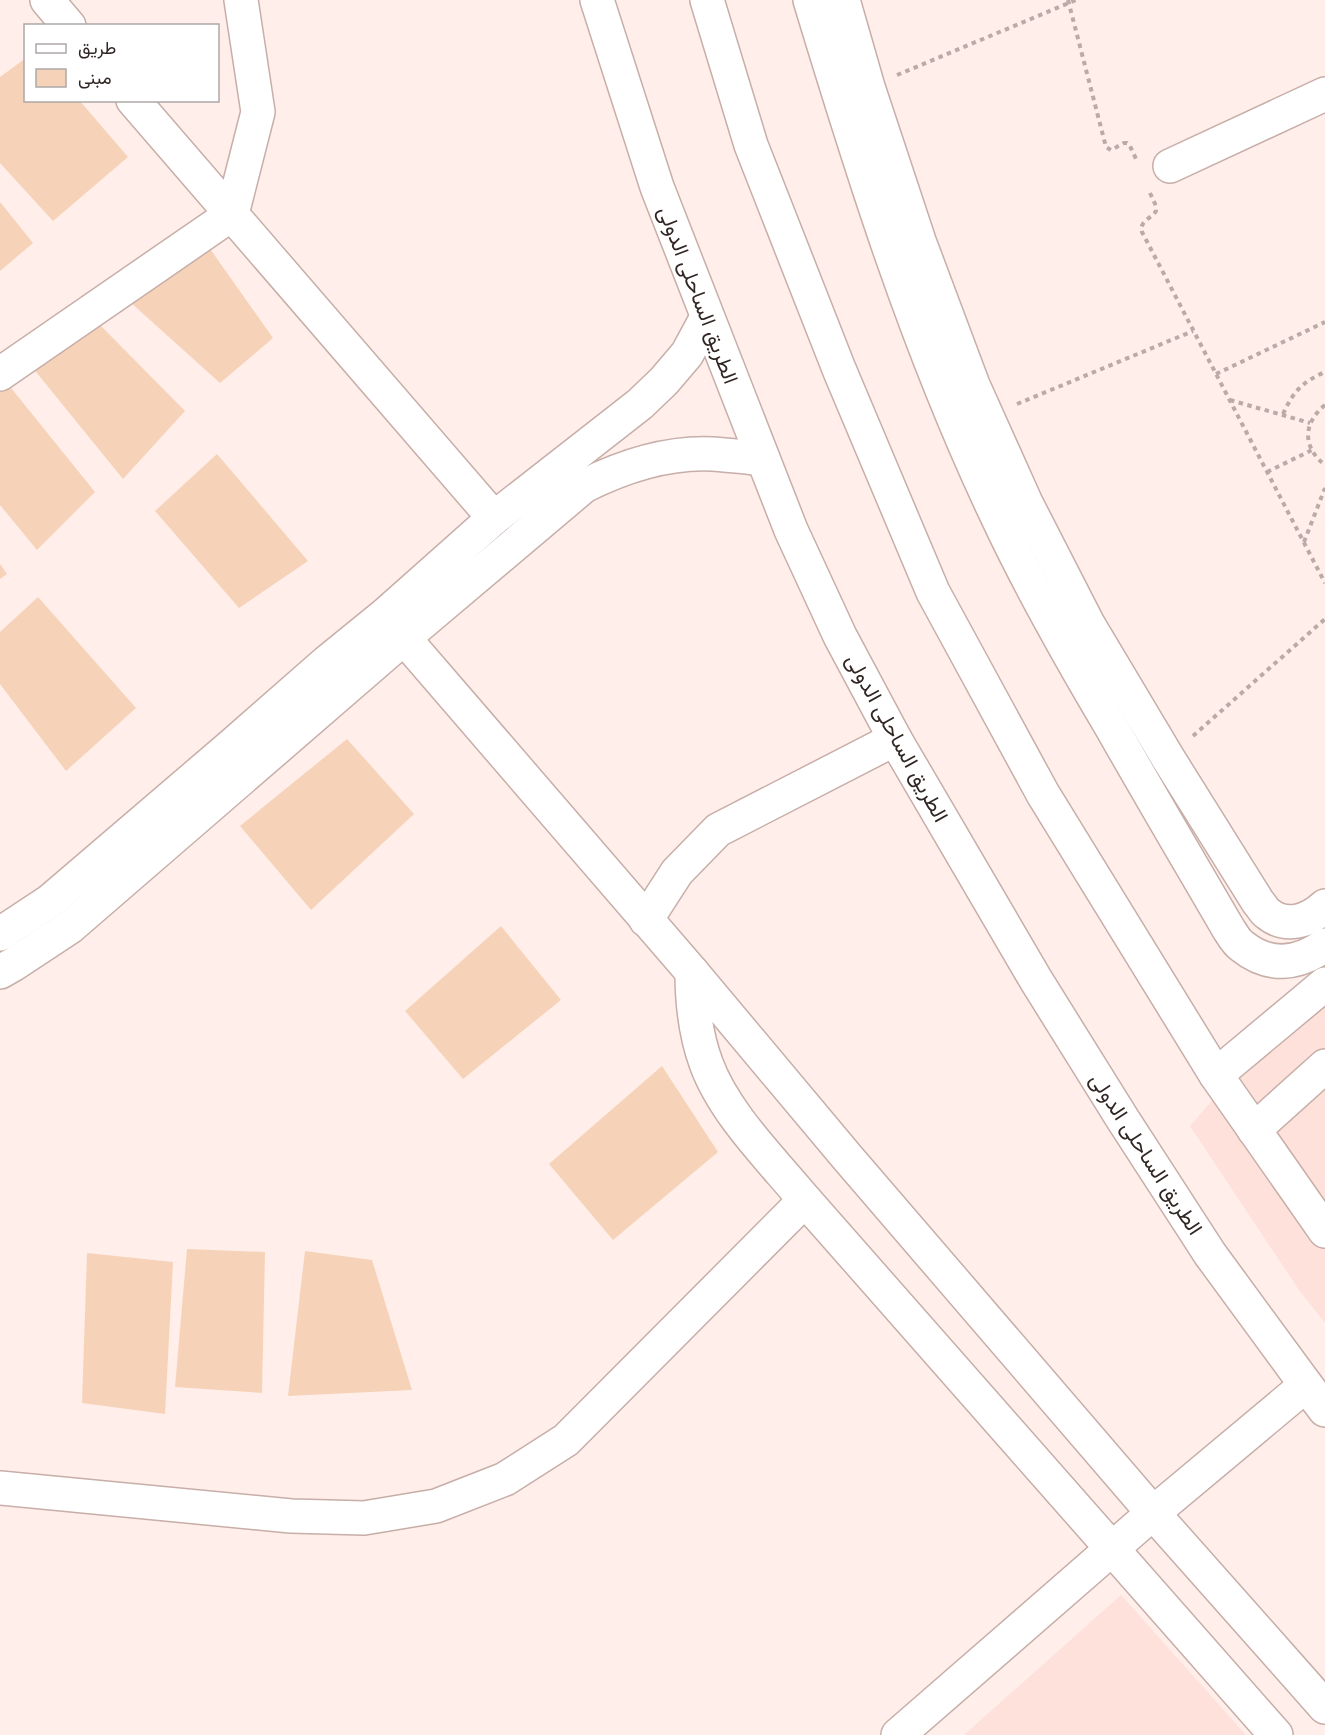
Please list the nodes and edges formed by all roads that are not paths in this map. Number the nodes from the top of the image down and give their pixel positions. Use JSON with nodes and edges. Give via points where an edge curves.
{"nodes":[{"id":1,"x":47,"y":0,"type":"edge"},
{"id":2,"x":241,"y":0,"type":"edge"},
{"id":3,"x":597,"y":0,"type":"edge"},
{"id":4,"x":707,"y":0,"type":"edge"},
{"id":5,"x":810,"y":0,"type":"edge"},
{"id":6,"x":843,"y":0,"type":"edge"},
{"id":7,"x":67,"y":24,"type":"edge"},
{"id":8,"x":1325,"y":94,"type":"edge"},
{"id":9,"x":136,"y":102,"type":"edge"},
{"id":10,"x":1152,"y":173,"type":"road end"},
{"id":11,"x":232,"y":214,"type":"junction"},
{"id":12,"x":707,"y":317,"type":"junction"},
{"id":13,"x":0,"y":375,"type":"edge"},
{"id":14,"x":763,"y":459,"type":"junction"},
{"id":15,"x":494,"y":518,"type":"junction"},
{"id":16,"x":404,"y":638,"type":"junction"},
{"id":17,"x":895,"y":739,"type":"junction"},
{"id":18,"x":1325,"y":906,"type":"edge"},
{"id":19,"x":646,"y":920,"type":"junction"},
{"id":20,"x":1280,"y":920,"type":"junction"},
{"id":21,"x":0,"y":934,"type":"edge"},
{"id":22,"x":1325,"y":945,"type":"edge"},
{"id":23,"x":1280,"y":962,"type":"junction"},
{"id":24,"x":0,"y":972,"type":"edge"},
{"id":25,"x":692,"y":972,"type":"junction"},
{"id":26,"x":1325,"y":984,"type":"edge"},
{"id":27,"x":1325,"y":1066,"type":"edge"},
{"id":28,"x":1216,"y":1075,"type":"junction"},
{"id":29,"x":1254,"y":1130,"type":"junction"},
{"id":30,"x":805,"y":1200,"type":"junction"},
{"id":31,"x":1325,"y":1231,"type":"edge"},
{"id":32,"x":1315,"y":1397,"type":"edge"},
{"id":33,"x":0,"y":1488,"type":"edge"},
{"id":34,"x":1153,"y":1513,"type":"junction"},
{"id":35,"x":1112,"y":1548,"type":"junction"},
{"id":36,"x":1325,"y":1707,"type":"edge"},
{"id":37,"x":898,"y":1735,"type":"edge"},
{"id":38,"x":1276,"y":1735,"type":"edge"}],
"edges":[{"from":1,"to":7,"type":"main road"},
{"from":2,"to":11,"type":"main road","via":[[258,112]]},
{"from":3,"to":12,"type":"main road","name":"الطريق الساحلى الدولى","via":[[657,187]]},
{"from":4,"to":28,"type":"main road","via":[[751,146],[933,592],[1043,794]]},
{"from":5,"to":23,"type":"main road","via":[[891,255],[946,400],[997,517],[1061,640],[1227,928],[1241,945],[1259,957]]},
{"from":6,"to":20,"type":"main road","via":[[919,241],[973,385],[1026,502],[1088,624],[1168,758],[1258,902]]},
{"from":8,"to":10,"type":"main road"},
{"from":9,"to":11,"type":"main road"},
{"from":11,"to":13,"type":"main road"},
{"from":11,"to":15,"type":"main road"},
{"from":12,"to":14,"type":"main road","name":"الطريق الساحلى الدولى"},
{"from":12,"to":15,"type":"main road","via":[[687,354],[648,397]]},
{"from":14,"to":16,"type":"main road","via":[[710,454],[672,456],[643,461],[584,486]]},
{"from":14,"to":17,"type":"main road","name":"الطريق الساحلى الدولى","via":[[840,636]]},
{"from":15,"to":21,"type":"main road","via":[[50,901]]},
{"from":16,"to":19,"type":"main road"},
{"from":16,"to":24,"type":"main road","via":[[70,927]]},
{"from":17,"to":19,"type":"main road","via":[[718,830],[676,872]]},
{"from":17,"to":32,"type":"main road","name":"الطريق الساحلى الدولى","via":[[1122,1118],[1210,1254]]},
{"from":18,"to":20,"type":"main road","via":[[1309,919]]},
{"from":19,"to":25,"type":"main road"},
{"from":20,"to":23,"type":"main road"},
{"from":22,"to":23,"type":"main road","via":[[1299,960]]},
{"from":25,"to":30,"type":"main road","via":[[697,1033],[719,1090],[735,1116]]},
{"from":25,"to":34,"type":"main road"},
{"from":26,"to":28,"type":"main road"},
{"from":27,"to":29,"type":"main road"},
{"from":28,"to":29,"type":"main road"},
{"from":29,"to":31,"type":"main road"},
{"from":30,"to":33,"type":"main road","via":[[566,1440],[504,1479],[436,1506],[364,1518],[291,1516]]},
{"from":30,"to":35,"type":"main road"},
{"from":32,"to":34,"type":"main road"},
{"from":34,"to":35,"type":"main road"},
{"from":34,"to":36,"type":"main road"},
{"from":35,"to":37,"type":"main road"},
{"from":35,"to":38,"type":"main road"}]}
